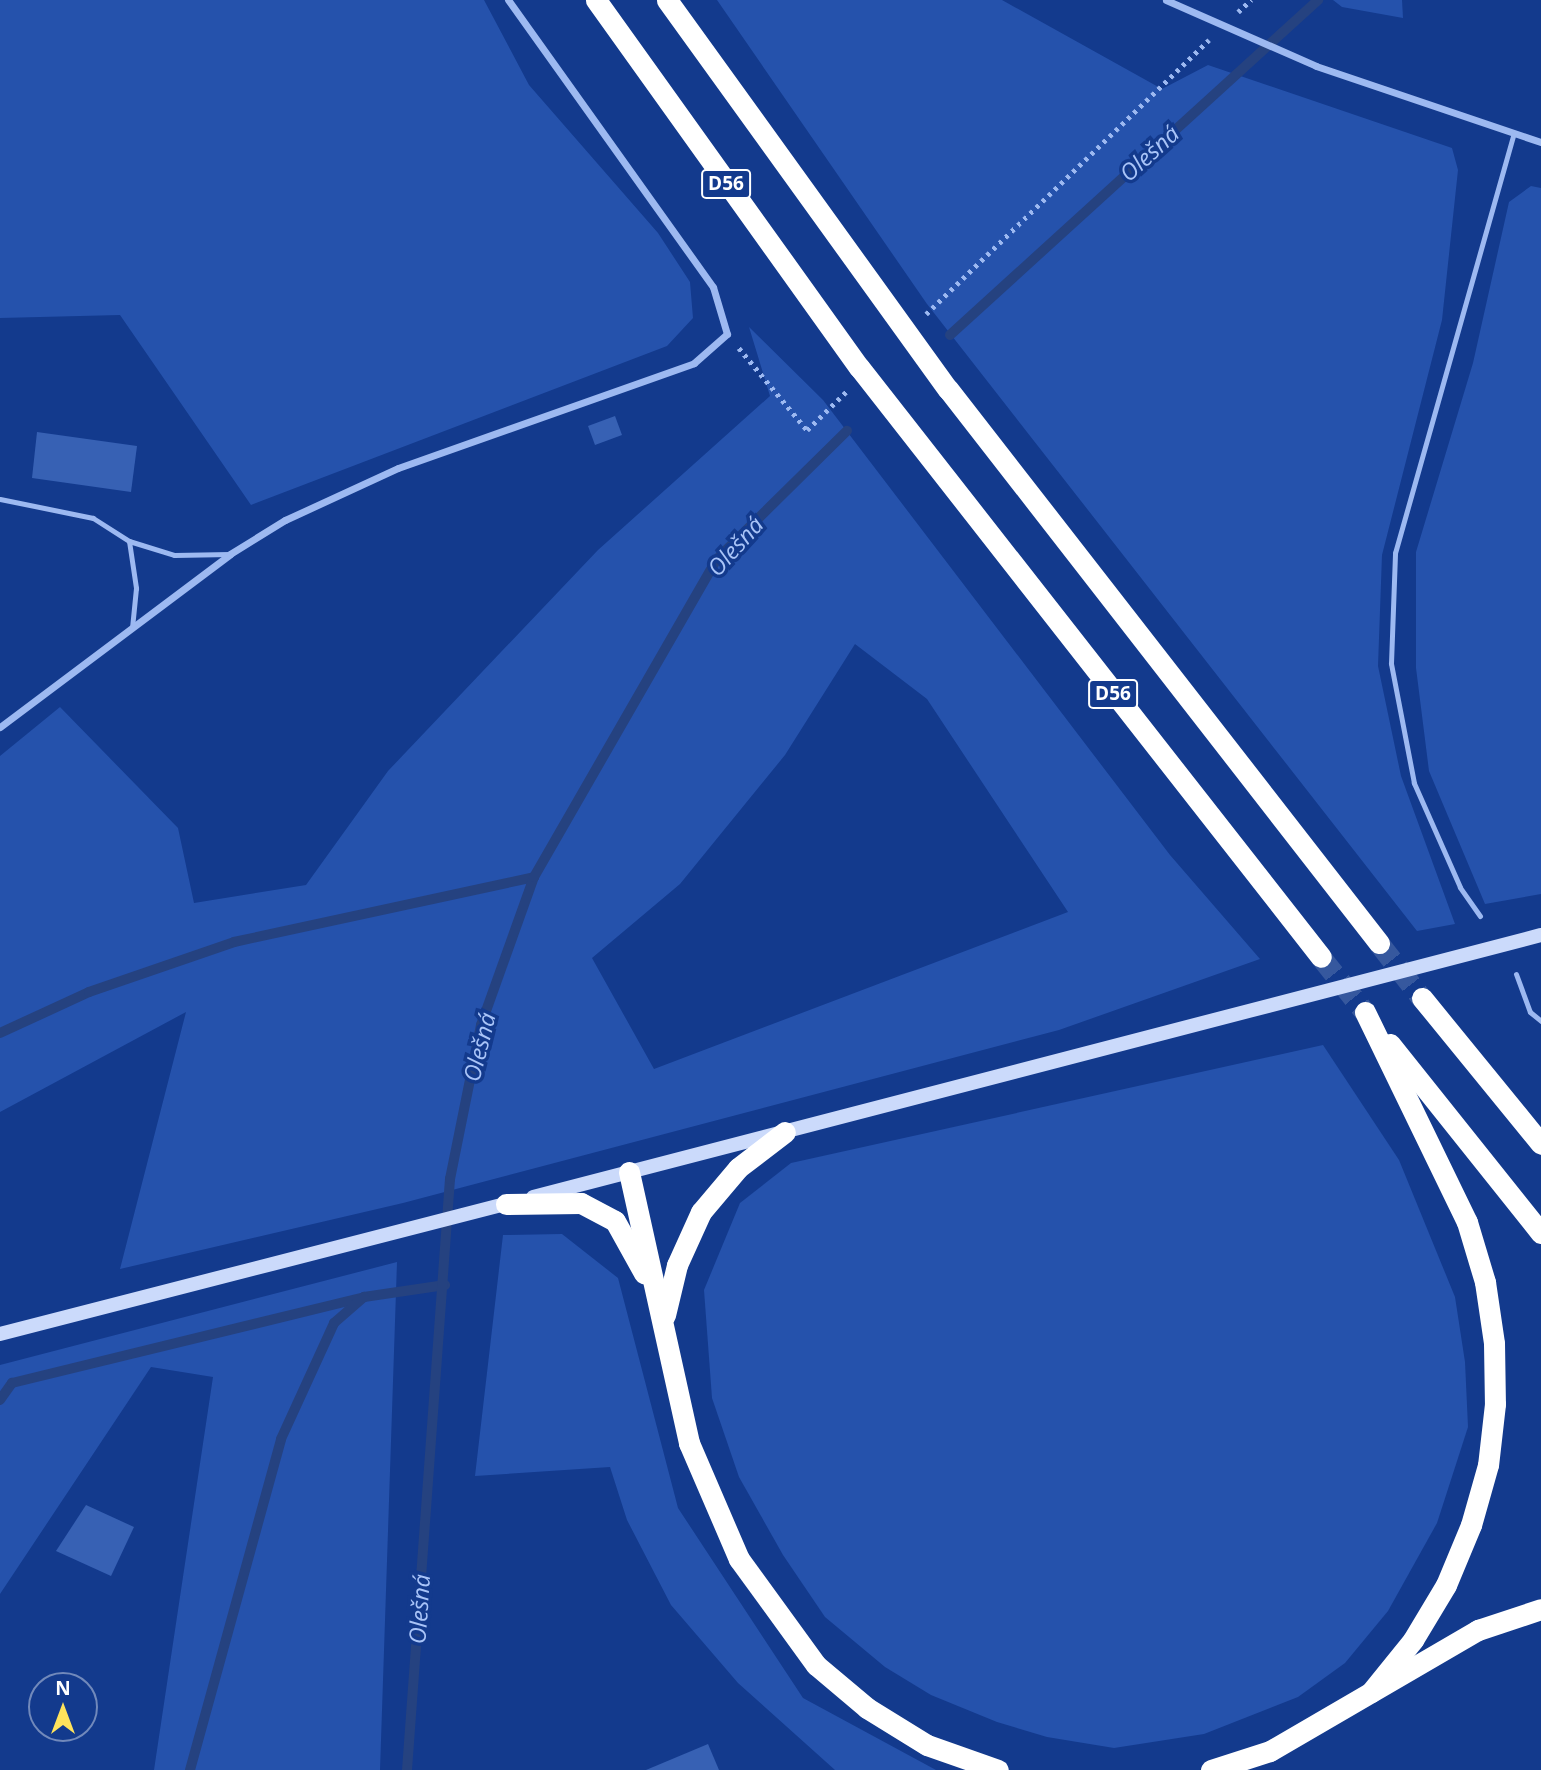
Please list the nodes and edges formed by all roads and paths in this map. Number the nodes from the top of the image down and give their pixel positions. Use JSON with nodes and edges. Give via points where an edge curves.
{"nodes":[{"id":1,"x":508,"y":0,"type":"edge"},
{"id":2,"x":597,"y":0,"type":"edge"},
{"id":3,"x":667,"y":0,"type":"edge"},
{"id":4,"x":1166,"y":0,"type":"edge"},
{"id":5,"x":1251,"y":0,"type":"edge"},
{"id":6,"x":1231,"y":19,"type":"dead end"},
{"id":7,"x":1211,"y":38,"type":"dead end"},
{"id":8,"x":1513,"y":135,"type":"junction"},
{"id":9,"x":1541,"y":142,"type":"edge"},
{"id":10,"x":909,"y":326,"type":"junction"},
{"id":11,"x":727,"y":334,"type":"junction"},
{"id":12,"x":858,"y":374,"type":"junction"},
{"id":13,"x":0,"y":499,"type":"edge"},
{"id":14,"x":129,"y":541,"type":"junction"},
{"id":15,"x":230,"y":554,"type":"junction"},
{"id":16,"x":132,"y":628,"type":"junction"},
{"id":17,"x":0,"y":727,"type":"edge"},
{"id":18,"x":1480,"y":916,"type":"dead end"},
{"id":19,"x":1541,"y":935,"type":"edge"},
{"id":20,"x":1379,"y":943,"type":"tunnel mouth"},
{"id":21,"x":1321,"y":957,"type":"tunnel mouth"},
{"id":22,"x":1516,"y":975,"type":"dead end"},
{"id":23,"x":1422,"y":998,"type":"tunnel mouth"},
{"id":24,"x":1541,"y":1021,"type":"edge"},
{"id":25,"x":785,"y":1132,"type":"junction"},
{"id":26,"x":1541,"y":1144,"type":"edge"},
{"id":27,"x":629,"y":1172,"type":"junction"},
{"id":28,"x":506,"y":1204,"type":"junction"},
{"id":29,"x":1541,"y":1233,"type":"edge"},
{"id":30,"x":663,"y":1320,"type":"junction"},
{"id":31,"x":0,"y":1334,"type":"edge"},
{"id":32,"x":1541,"y":1609,"type":"edge"},
{"id":33,"x":1371,"y":1692,"type":"junction"},
{"id":34,"x":998,"y":1770,"type":"edge"},
{"id":35,"x":1211,"y":1770,"type":"edge"}],
"edges":[{"from":1,"to":11,"type":"street","via":[[713,287]]},
{"from":2,"to":12,"type":"highway","number":"D56"},
{"from":3,"to":10,"type":"highway","number":"D56"},
{"from":4,"to":8,"type":"street","via":[[1316,66]]},
{"from":5,"to":6,"type":"path"},
{"from":7,"to":10,"type":"path"},
{"from":8,"to":9,"type":"street"},
{"from":8,"to":18,"type":"lane","via":[[1395,553],[1391,663],[1414,783],[1460,887]]},
{"from":10,"to":20,"type":"highway","number":"D56","via":[[948,388]]},
{"from":11,"to":12,"type":"path","via":[[807,430]]},
{"from":11,"to":15,"type":"street","via":[[694,363],[398,468],[285,520]]},
{"from":12,"to":21,"type":"highway","number":"D56","via":[[908,428]]},
{"from":13,"to":14,"type":"lane","via":[[93,518]]},
{"from":14,"to":15,"type":"lane","via":[[174,555]]},
{"from":14,"to":16,"type":"lane","via":[[136,589]]},
{"from":15,"to":16,"type":"street"},
{"from":16,"to":17,"type":"street"},
{"from":19,"to":25,"type":"street"},
{"from":22,"to":24,"type":"lane","via":[[1530,1012]]},
{"from":23,"to":26,"type":"highway"},
{"from":25,"to":27,"type":"street"},
{"from":25,"to":30,"type":"highway","via":[[738,1168],[701,1212],[677,1265]]},
{"from":27,"to":28,"type":"street"},
{"from":27,"to":30,"type":"highway"},
{"from":28,"to":30,"type":"highway","via":[[581,1203],[615,1221],[636,1253]]},
{"from":28,"to":31,"type":"street"},
{"from":29,"to":33,"type":"highway","via":[[1365,1012],[1467,1222],[1485,1282],[1495,1392],[1488,1465],[1471,1525],[1446,1585],[1413,1640]]},
{"from":30,"to":34,"type":"highway","via":[[689,1443],[710,1502],[774,1613],[816,1665],[867,1708],[927,1745]]},
{"from":32,"to":33,"type":"highway","via":[[1478,1630]]},
{"from":33,"to":35,"type":"highway","via":[[1270,1751]]}]}
